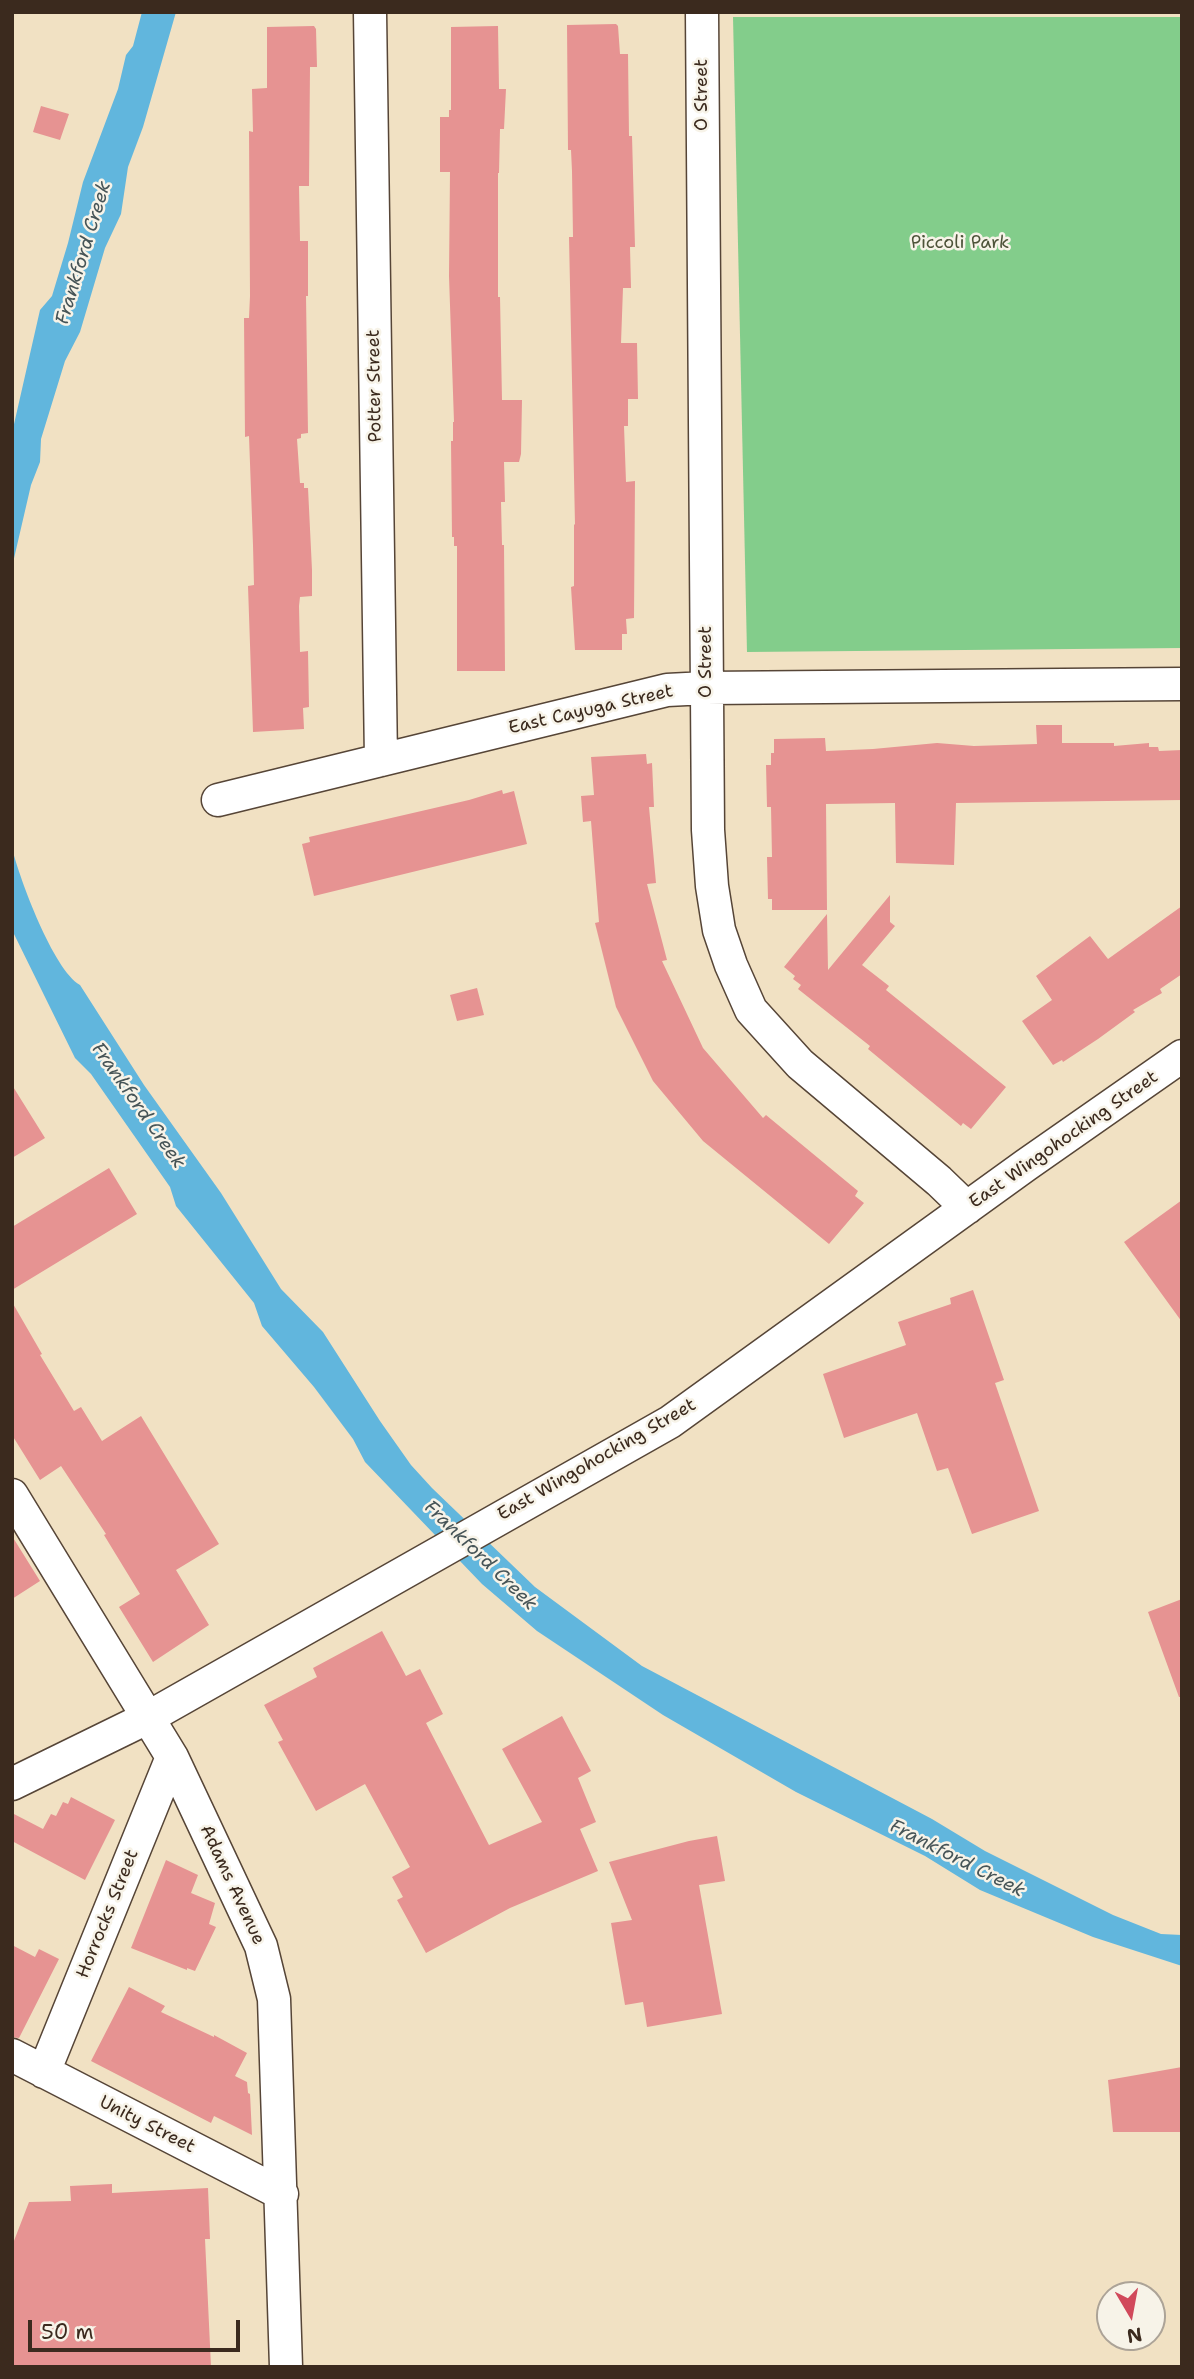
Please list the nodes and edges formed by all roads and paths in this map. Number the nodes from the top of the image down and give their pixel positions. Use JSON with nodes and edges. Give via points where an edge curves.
{"nodes":[{"id":1,"x":370,"y":12,"type":"edge"},
{"id":2,"x":702,"y":12,"type":"edge"},
{"id":3,"x":1182,"y":684,"type":"edge"},
{"id":4,"x":706,"y":688,"type":"junction"},
{"id":5,"x":381,"y":760,"type":"junction"},
{"id":6,"x":218,"y":800,"type":"dead end"},
{"id":7,"x":1182,"y":1056,"type":"edge"},
{"id":8,"x":967,"y":1208,"type":"junction"},
{"id":9,"x":12,"y":1496,"type":"edge"},
{"id":10,"x":149,"y":1717,"type":"junction"},
{"id":11,"x":172,"y":1757,"type":"junction"},
{"id":12,"x":12,"y":1784,"type":"edge"},
{"id":13,"x":12,"y":2054,"type":"edge"},
{"id":14,"x":44,"y":2072,"type":"junction"},
{"id":15,"x":282,"y":2194,"type":"junction"},
{"id":16,"x":286,"y":2367,"type":"edge"}],
"edges":[{"from":1,"to":5,"type":"street","name":"Potter Street"},
{"from":2,"to":4,"type":"street","name":"O Street"},
{"from":3,"to":4,"type":"street","name":"East Cayuga Street"},
{"from":4,"to":5,"type":"street","name":"East Cayuga Street","via":[[667,690]]},
{"from":4,"to":8,"type":"street","name":"O Street","via":[[712,886],[719,930],[751,1010],[781,1047]]},
{"from":5,"to":6,"type":"street","name":"East Cayuga Street"},
{"from":7,"to":8,"type":"street","name":"East Wingohocking Street"},
{"from":8,"to":10,"type":"street","name":"East Wingohocking Street","via":[[670,1422]]},
{"from":9,"to":10,"type":"street","name":"Adams Avenue"},
{"from":10,"to":11,"type":"street","name":"Adams Avenue"},
{"from":10,"to":12,"type":"street","name":"East Wingohocking Street"},
{"from":11,"to":14,"type":"street","name":"Horrocks Street"},
{"from":11,"to":15,"type":"street","name":"Adams Avenue","via":[[261,1946],[270,1978]]},
{"from":13,"to":14,"type":"street","name":"Unity Street"},
{"from":14,"to":15,"type":"street","name":"Unity Street"},
{"from":15,"to":16,"type":"street","name":"Adams Avenue"}]}
